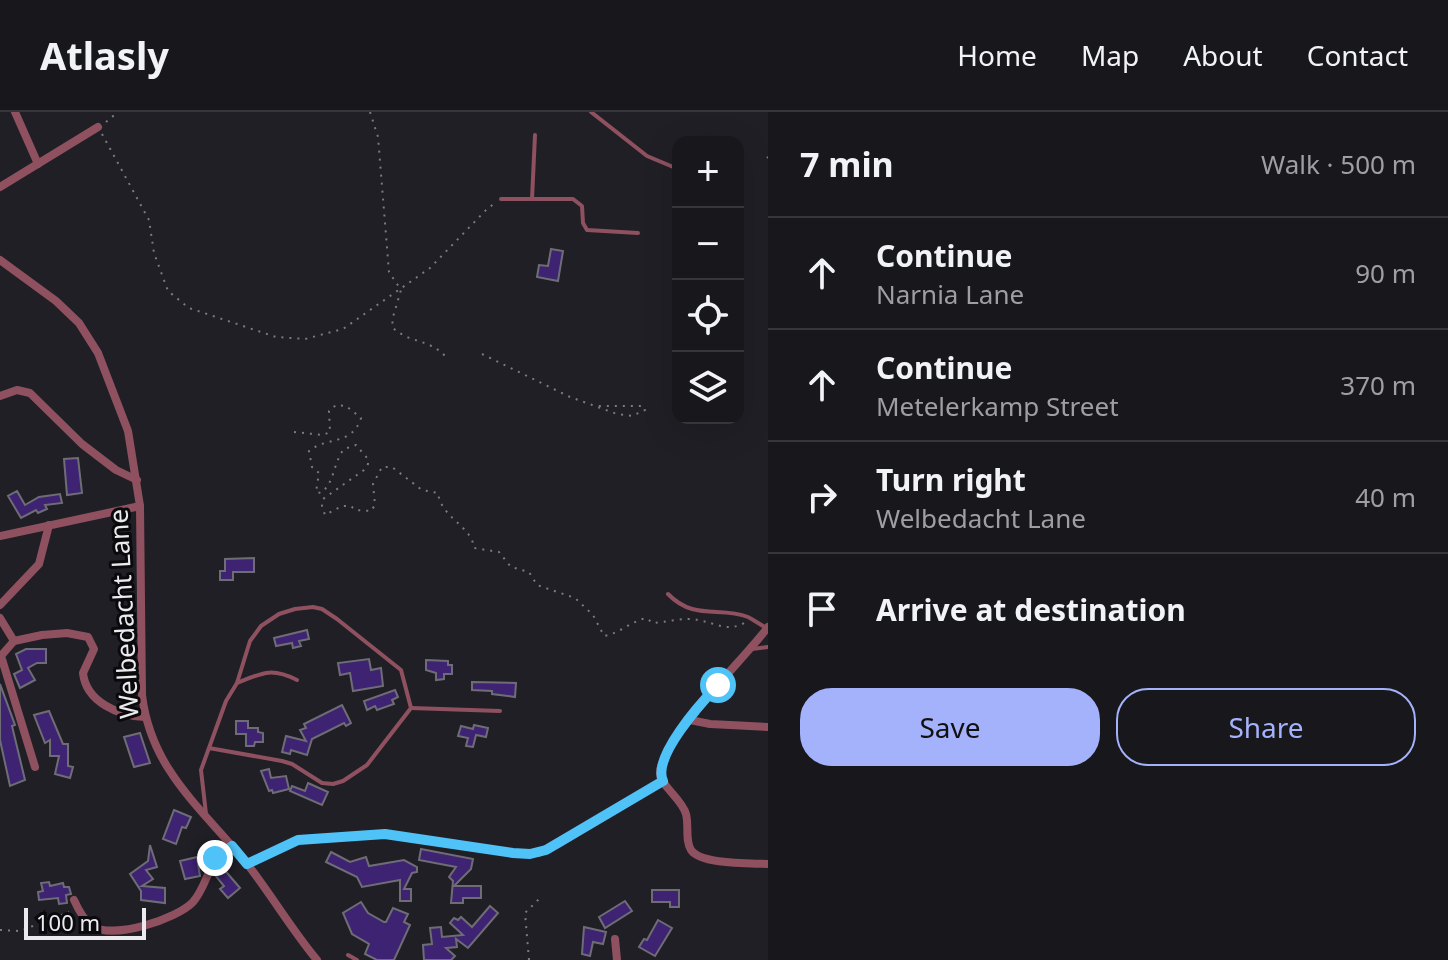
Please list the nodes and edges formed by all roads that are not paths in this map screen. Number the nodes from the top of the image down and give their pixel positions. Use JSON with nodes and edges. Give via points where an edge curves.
{"nodes":[{"id":1,"x":15,"y":112,"type":"edge"},
{"id":2,"x":591,"y":112,"type":"edge"},
{"id":3,"x":98,"y":127,"type":"road end"},
{"id":4,"x":535,"y":135,"type":"dead end"},
{"id":5,"x":38,"y":164,"type":"junction"},
{"id":6,"x":672,"y":166,"type":"edge"},
{"id":7,"x":0,"y":187,"type":"edge"},
{"id":8,"x":501,"y":199,"type":"road end"},
{"id":9,"x":532,"y":199,"type":"junction"},
{"id":10,"x":638,"y":233,"type":"dead end"},
{"id":11,"x":0,"y":260,"type":"edge"},
{"id":12,"x":0,"y":396,"type":"edge"},
{"id":13,"x":137,"y":480,"type":"junction"},
{"id":14,"x":140,"y":506,"type":"junction"},
{"id":15,"x":49,"y":525,"type":"junction"},
{"id":16,"x":0,"y":536,"type":"edge"},
{"id":17,"x":668,"y":594,"type":"dead end"},
{"id":18,"x":0,"y":605,"type":"edge"},
{"id":19,"x":0,"y":618,"type":"edge"},
{"id":20,"x":766,"y":632,"type":"edge"},
{"id":21,"x":14,"y":641,"type":"junction"},
{"id":22,"x":768,"y":647,"type":"edge"},
{"id":23,"x":749,"y":650,"type":"junction"},
{"id":24,"x":0,"y":655,"type":"edge"},
{"id":25,"x":297,"y":680,"type":"dead end"},
{"id":26,"x":237,"y":683,"type":"junction"},
{"id":27,"x":411,"y":708,"type":"junction"},
{"id":28,"x":500,"y":711,"type":"dead end"},
{"id":29,"x":145,"y":717,"type":"junction"},
{"id":30,"x":690,"y":720,"type":"junction"},
{"id":31,"x":768,"y":727,"type":"edge"},
{"id":32,"x":209,"y":748,"type":"junction"},
{"id":33,"x":35,"y":767,"type":"dead end"},
{"id":34,"x":662,"y":779,"type":"junction"},
{"id":35,"x":206,"y":819,"type":"junction"},
{"id":36,"x":232,"y":846,"type":"junction"},
{"id":37,"x":247,"y":864,"type":"junction"},
{"id":38,"x":768,"y":864,"type":"edge"},
{"id":39,"x":76,"y":904,"type":"road end"},
{"id":40,"x":615,"y":939,"type":"dead end"},
{"id":41,"x":348,"y":955,"type":"dead end"},
{"id":42,"x":317,"y":960,"type":"edge"},
{"id":43,"x":357,"y":960,"type":"edge"},
{"id":44,"x":617,"y":960,"type":"edge"}],
"edges":[{"from":1,"to":5,"type":"street"},
{"from":2,"to":6,"type":"lane","via":[[647,156]]},
{"from":3,"to":5,"type":"street"},
{"from":4,"to":9,"type":"lane"},
{"from":5,"to":7,"type":"street"},
{"from":8,"to":9,"type":"lane"},
{"from":9,"to":10,"type":"lane","via":[[577,200],[584,227],[591,231]]},
{"from":11,"to":13,"type":"street","name":"Welbedacht Lane","via":[[69,313],[94,345],[128,431]]},
{"from":12,"to":13,"type":"street","via":[[17,390],[30,393],[82,444]]},
{"from":13,"to":14,"type":"street","name":"Welbedacht Lane"},
{"from":14,"to":15,"type":"street"},
{"from":14,"to":29,"type":"street","name":"Welbedacht Lane"},
{"from":15,"to":16,"type":"street"},
{"from":15,"to":18,"type":"street","via":[[39,564]]},
{"from":17,"to":20,"type":"lane","via":[[693,610],[745,616]]},
{"from":19,"to":21,"type":"street"},
{"from":20,"to":23,"type":"street"},
{"from":21,"to":24,"type":"street"},
{"from":21,"to":29,"type":"street","via":[[67,633],[88,637],[94,649],[83,673],[88,690],[120,712]]},
{"from":22,"to":23,"type":"lane"},
{"from":23,"to":30,"type":"street"},
{"from":24,"to":33,"type":"street"},
{"from":25,"to":26,"type":"lane","via":[[270,671]]},
{"from":26,"to":27,"type":"lane","via":[[250,641],[261,626],[289,610],[313,607],[395,663]]},
{"from":26,"to":32,"type":"lane"},
{"from":27,"to":28,"type":"lane"},
{"from":27,"to":32,"type":"lane","via":[[367,765],[333,784],[282,761]]},
{"from":29,"to":35,"type":"street","name":"Welbedacht Lane","via":[[168,770]]},
{"from":30,"to":31,"type":"street"},
{"from":30,"to":34,"type":"street","via":[[665,756]]},
{"from":32,"to":35,"type":"lane","via":[[200,775]]},
{"from":34,"to":37,"type":"street","via":[[538,853],[398,834],[357,835],[298,840]]},
{"from":34,"to":38,"type":"street","via":[[685,810],[693,852],[732,863]]},
{"from":35,"to":36,"type":"street","name":"Welbedacht Lane"},
{"from":36,"to":37,"type":"street","name":"Welbedacht Lane"},
{"from":36,"to":39,"type":"street","via":[[215,858],[194,900],[161,920],[102,930],[89,924]]},
{"from":37,"to":42,"type":"street","name":"Welbedacht Lane"},
{"from":40,"to":44,"type":"street"},
{"from":41,"to":43,"type":"lane"}]}
